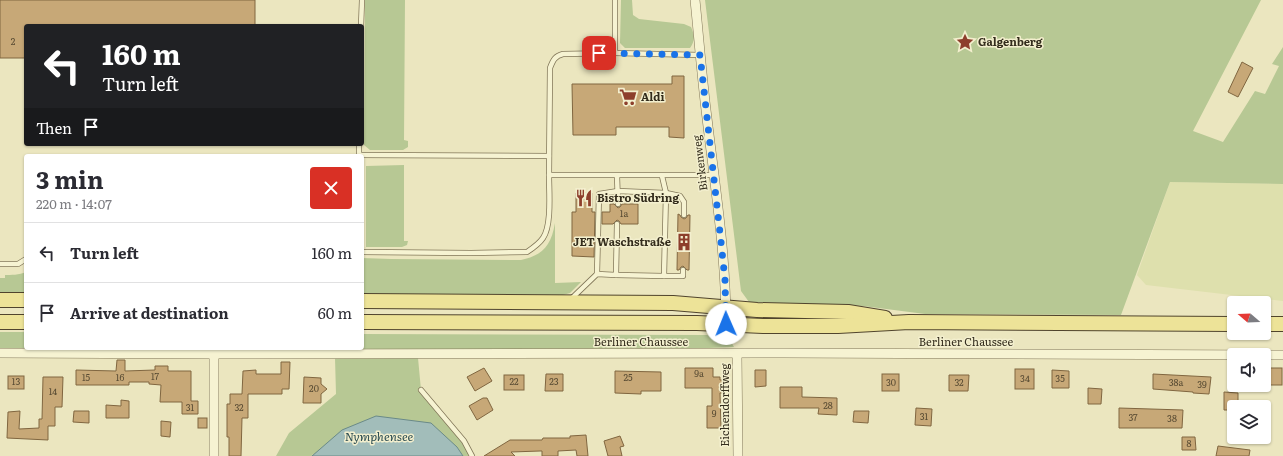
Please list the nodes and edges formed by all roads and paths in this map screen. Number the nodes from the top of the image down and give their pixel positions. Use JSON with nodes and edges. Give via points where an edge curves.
{"nodes":[{"id":1,"x":362,"y":0,"type":"edge"},
{"id":2,"x":615,"y":0,"type":"edge"},
{"id":3,"x":695,"y":0,"type":"edge"},
{"id":4,"x":361,"y":24,"type":"edge"},
{"id":5,"x":615,"y":53,"type":"junction"},
{"id":6,"x":700,"y":55,"type":"junction"},
{"id":7,"x":364,"y":156,"type":"edge"},
{"id":8,"x":549,"y":156,"type":"junction"},
{"id":9,"x":549,"y":175,"type":"junction"},
{"id":10,"x":714,"y":175,"type":"junction"},
{"id":11,"x":617,"y":176,"type":"junction"},
{"id":12,"x":662,"y":176,"type":"junction"},
{"id":13,"x":618,"y":191,"type":"junction"},
{"id":14,"x":666,"y":192,"type":"junction"},
{"id":15,"x":618,"y":204,"type":"dead end"},
{"id":16,"x":684,"y":215,"type":"dead end"},
{"id":17,"x":617,"y":224,"type":"dead end"},
{"id":18,"x":364,"y":252,"type":"edge"},
{"id":19,"x":24,"y":261,"type":"edge"},
{"id":20,"x":0,"y":264,"type":"edge"},
{"id":21,"x":683,"y":270,"type":"dead end"},
{"id":22,"x":598,"y":274,"type":"junction"},
{"id":23,"x":616,"y":275,"type":"junction"},
{"id":24,"x":664,"y":276,"type":"junction"},
{"id":25,"x":0,"y":300,"type":"edge"},
{"id":26,"x":24,"y":300,"type":"edge"},
{"id":27,"x":364,"y":301,"type":"edge"},
{"id":28,"x":568,"y":302,"type":"junction"},
{"id":29,"x":726,"y":308,"type":"junction"},
{"id":30,"x":0,"y":322,"type":"edge"},
{"id":31,"x":24,"y":322,"type":"edge"},
{"id":32,"x":364,"y":322,"type":"edge"},
{"id":33,"x":910,"y":322,"type":"junction"},
{"id":34,"x":726,"y":324,"type":"junction"},
{"id":35,"x":1227,"y":324,"type":"edge"},
{"id":36,"x":1271,"y":324,"type":"edge"},
{"id":37,"x":1283,"y":324,"type":"edge"},
{"id":38,"x":0,"y":353,"type":"edge"},
{"id":39,"x":214,"y":354,"type":"junction"},
{"id":40,"x":737,"y":354,"type":"junction"},
{"id":41,"x":1283,"y":355,"type":"edge"},
{"id":42,"x":421,"y":390,"type":"dead end"},
{"id":43,"x":214,"y":456,"type":"edge"},
{"id":44,"x":472,"y":456,"type":"edge"},
{"id":45,"x":738,"y":456,"type":"edge"}],
"edges":[{"from":1,"to":4,"type":"lane"},
{"from":2,"to":5,"type":"lane"},
{"from":3,"to":6,"type":"street","name":"Birkenweg"},
{"from":5,"to":6,"type":"lane"},
{"from":5,"to":8,"type":"lane","via":[[563,54],[557,55],[552,61],[549,76]]},
{"from":6,"to":10,"type":"street","name":"Birkenweg"},
{"from":7,"to":8,"type":"lane"},
{"from":8,"to":9,"type":"lane"},
{"from":9,"to":11,"type":"lane"},
{"from":9,"to":18,"type":"lane","via":[[548,226],[543,238],[527,252]]},
{"from":10,"to":12,"type":"lane"},
{"from":10,"to":29,"type":"street","name":"Birkenweg"},
{"from":11,"to":12,"type":"lane"},
{"from":11,"to":13,"type":"lane"},
{"from":12,"to":14,"type":"lane"},
{"from":13,"to":14,"type":"lane"},
{"from":13,"to":15,"type":"lane"},
{"from":13,"to":22,"type":"lane","via":[[599,194]]},
{"from":14,"to":16,"type":"lane","via":[[680,196],[684,202]]},
{"from":14,"to":24,"type":"lane"},
{"from":17,"to":23,"type":"lane"},
{"from":19,"to":20,"type":"lane","via":[[18,264]]},
{"from":21,"to":24,"type":"lane","via":[[683,276]]},
{"from":22,"to":23,"type":"lane"},
{"from":22,"to":28,"type":"lane"},
{"from":23,"to":24,"type":"lane"},
{"from":25,"to":26,"type":"main road"},
{"from":27,"to":28,"type":"main road"},
{"from":28,"to":29,"type":"main road","via":[[673,303]]},
{"from":29,"to":33,"type":"main road","via":[[848,312]]},
{"from":29,"to":34,"type":"street","name":"Birkenweg"},
{"from":30,"to":31,"type":"main road"},
{"from":32,"to":34,"type":"main road"},
{"from":33,"to":34,"type":"main road","via":[[848,326]]},
{"from":33,"to":35,"type":"main road"},
{"from":36,"to":37,"type":"main road"},
{"from":38,"to":39,"type":"street","name":"Berliner Chaussee"},
{"from":39,"to":40,"type":"street","name":"Berliner Chaussee"},
{"from":39,"to":43,"type":"street"},
{"from":40,"to":41,"type":"street","name":"Berliner Chaussee"},
{"from":40,"to":45,"type":"street","name":"Eichendorffweg"},
{"from":42,"to":44,"type":"lane","via":[[464,441]]}]}
